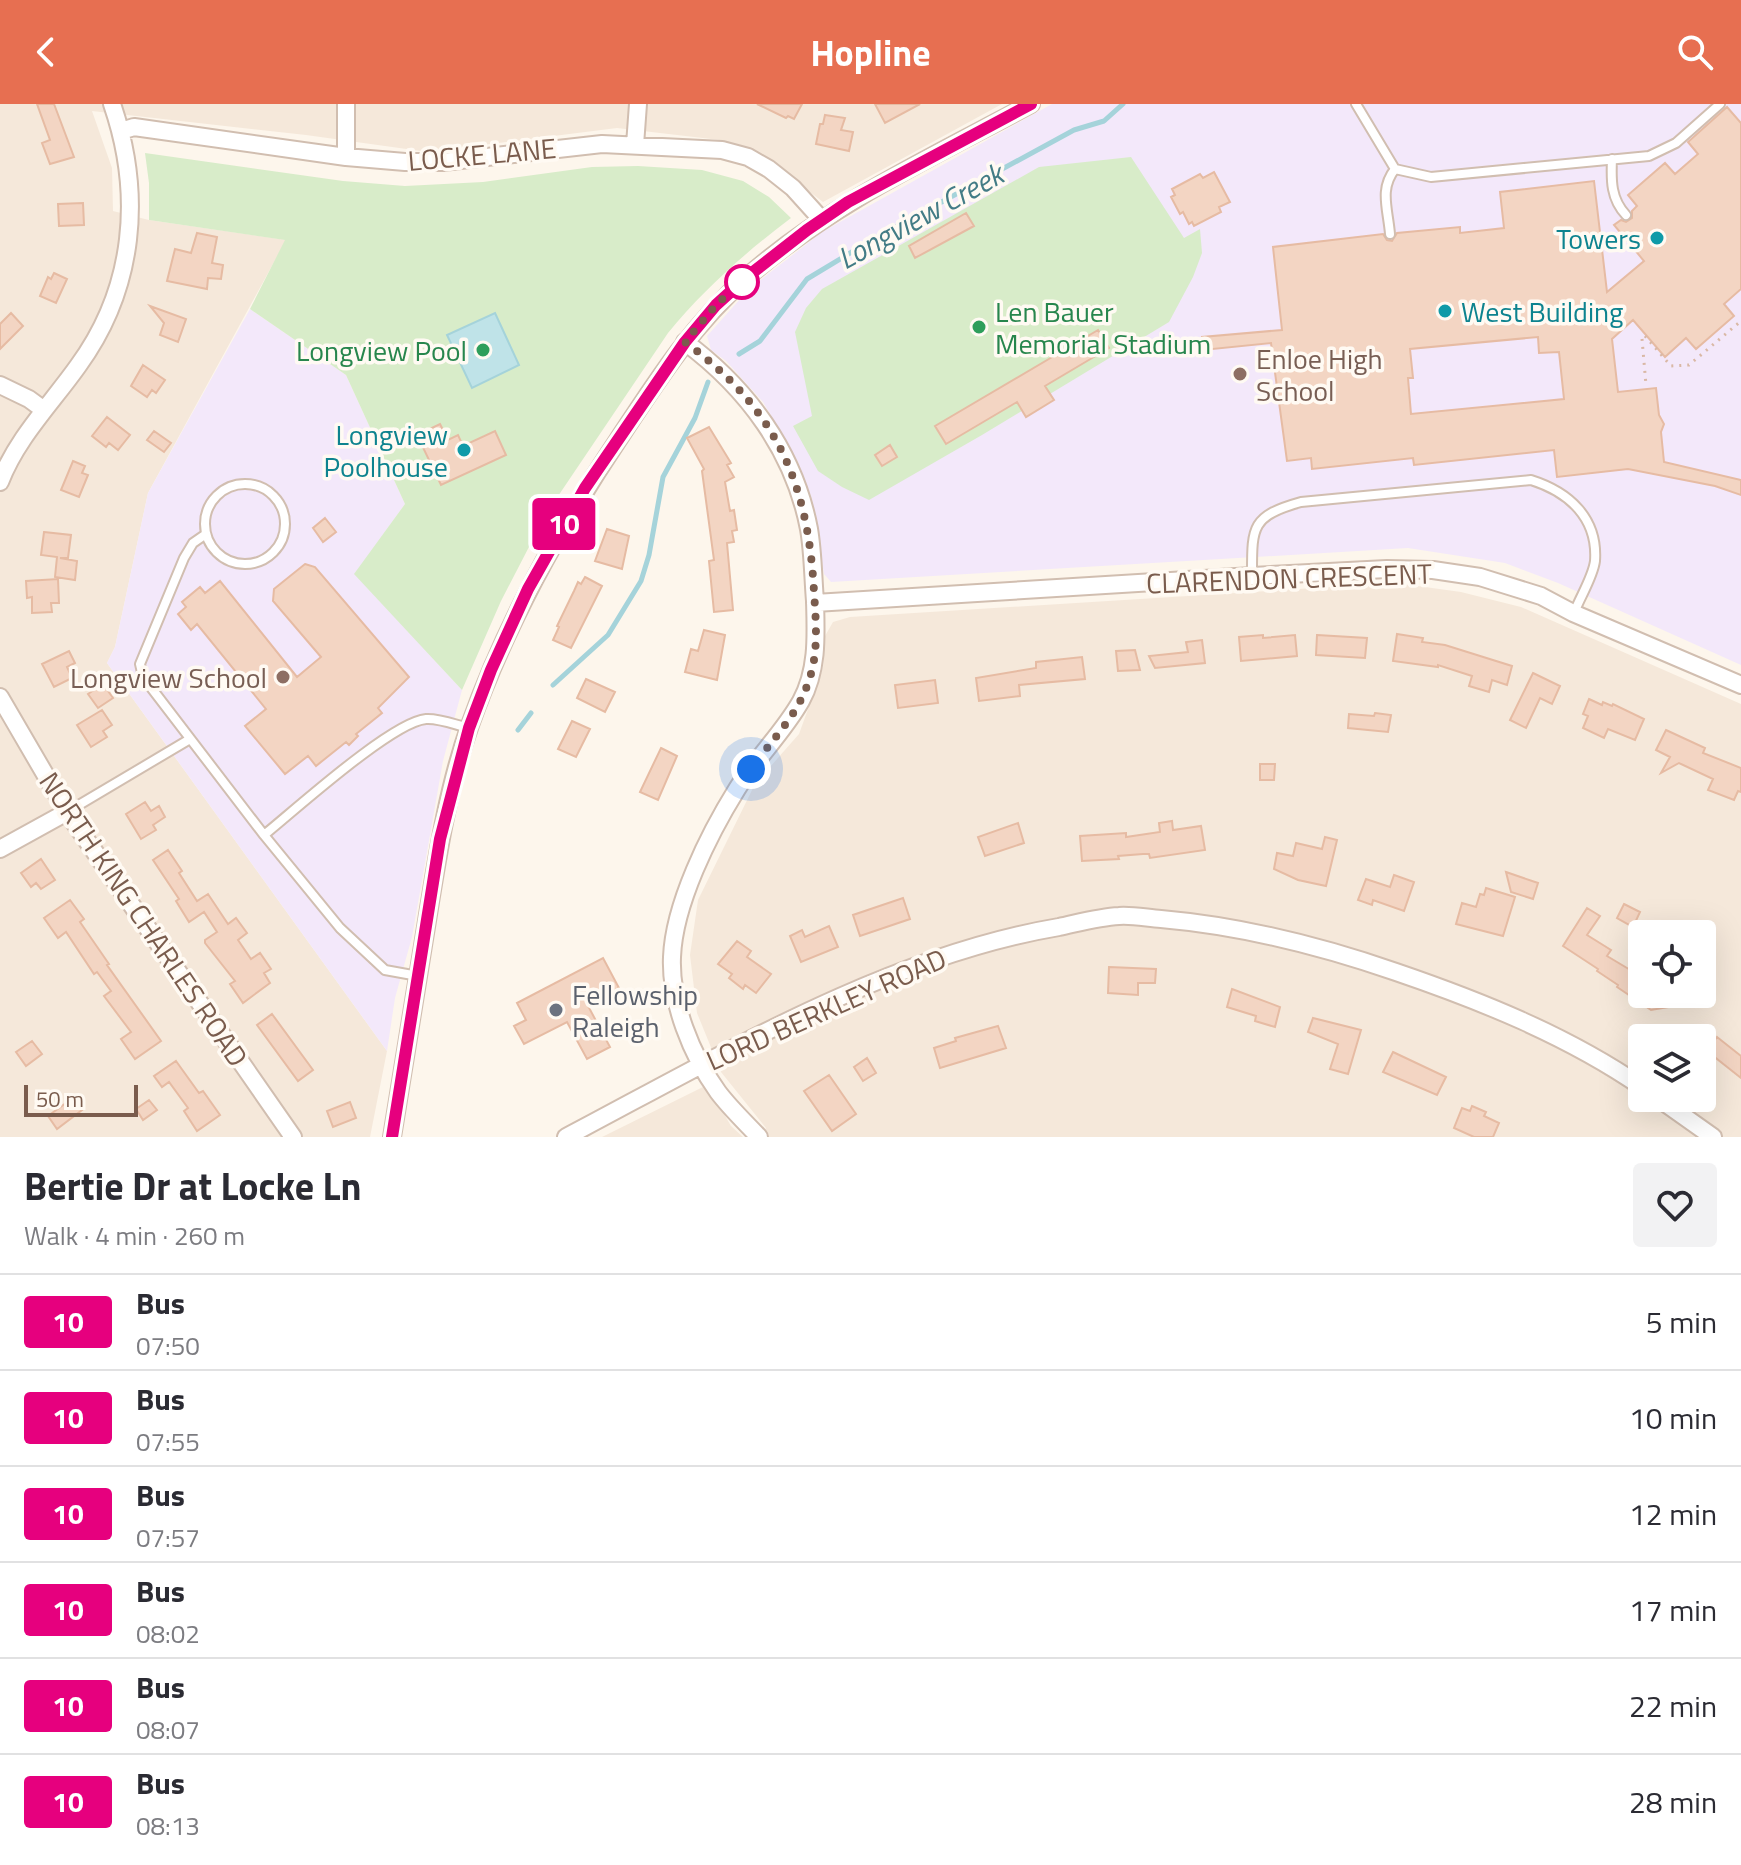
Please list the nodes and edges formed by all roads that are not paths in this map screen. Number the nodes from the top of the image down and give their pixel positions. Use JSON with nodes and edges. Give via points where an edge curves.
{"nodes":[{"id":1,"x":112,"y":104,"type":"edge"},
{"id":2,"x":346,"y":104,"type":"edge"},
{"id":3,"x":638,"y":104,"type":"edge"},
{"id":4,"x":1031,"y":104,"type":"edge"},
{"id":5,"x":1356,"y":104,"type":"edge"},
{"id":6,"x":1720,"y":104,"type":"edge"},
{"id":7,"x":121,"y":131,"type":"junction"},
{"id":8,"x":635,"y":145,"type":"junction"},
{"id":9,"x":346,"y":157,"type":"junction"},
{"id":10,"x":1612,"y":159,"type":"junction"},
{"id":11,"x":1395,"y":169,"type":"junction"},
{"id":12,"x":1626,"y":215,"type":"dead end"},
{"id":13,"x":821,"y":219,"type":"junction"},
{"id":14,"x":1390,"y":234,"type":"dead end"},
{"id":15,"x":685,"y":342,"type":"junction"},
{"id":16,"x":0,"y":385,"type":"edge"},
{"id":17,"x":44,"y":410,"type":"junction"},
{"id":18,"x":0,"y":482,"type":"edge"},
{"id":19,"x":206,"y":534,"type":"junction"},
{"id":20,"x":1252,"y":576,"type":"junction"},
{"id":21,"x":815,"y":603,"type":"junction"},
{"id":22,"x":1573,"y":613,"type":"junction"},
{"id":23,"x":1741,"y":685,"type":"edge"},
{"id":24,"x":0,"y":697,"type":"edge"},
{"id":25,"x":469,"y":728,"type":"junction"},
{"id":26,"x":190,"y":739,"type":"junction"},
{"id":27,"x":67,"y":812,"type":"junction"},
{"id":28,"x":264,"y":835,"type":"junction"},
{"id":29,"x":0,"y":849,"type":"edge"},
{"id":30,"x":418,"y":976,"type":"junction"},
{"id":31,"x":702,"y":1065,"type":"junction"},
{"id":32,"x":1628,"y":1079,"type":"edge"},
{"id":33,"x":1678,"y":1112,"type":"edge"},
{"id":34,"x":293,"y":1137,"type":"edge"},
{"id":35,"x":392,"y":1137,"type":"edge"},
{"id":36,"x":566,"y":1137,"type":"edge"},
{"id":37,"x":759,"y":1137,"type":"edge"},
{"id":38,"x":1713,"y":1137,"type":"edge"}],
"edges":[{"from":1,"to":7,"type":"street"},
{"from":2,"to":9,"type":"street"},
{"from":3,"to":8,"type":"street"},
{"from":4,"to":13,"type":"street"},
{"from":5,"to":11,"type":"lane"},
{"from":6,"to":10,"type":"lane","via":[[1676,143],[1649,156]]},
{"from":7,"to":9,"type":"street","name":"LOCKE LANE","via":[[134,127]]},
{"from":7,"to":17,"type":"street","via":[[131,214],[124,271],[100,331]]},
{"from":8,"to":9,"type":"street","name":"LOCKE LANE","via":[[443,162]]},
{"from":8,"to":13,"type":"street","name":"LOCKE LANE","via":[[722,150],[748,157],[793,188]]},
{"from":10,"to":11,"type":"lane","via":[[1431,177]]},
{"from":10,"to":12,"type":"lane","via":[[1616,204]]},
{"from":11,"to":14,"type":"lane","via":[[1385,188]]},
{"from":13,"to":15,"type":"street","via":[[737,286]]},
{"from":15,"to":21,"type":"street","via":[[740,391],[783,453],[809,530]]},
{"from":15,"to":25,"type":"street","via":[[558,533],[508,630]]},
{"from":16,"to":17,"type":"street"},
{"from":17,"to":18,"type":"street","via":[[14,451]]},
{"from":19,"to":19,"type":"lane","via":[[220,556],[232,562],[258,562],[279,546],[284,534],[282,508],[264,489],[227,489],[209,508]]},
{"from":19,"to":26,"type":"lane","via":[[184,558],[140,664],[143,677]]},
{"from":20,"to":21,"type":"street","name":"CLARENDON CRESCENT"},
{"from":20,"to":22,"type":"street","name":"CLARENDON CRESCENT","via":[[1433,570],[1480,577],[1541,596]]},
{"from":20,"to":22,"type":"lane","via":[[1253,536],[1259,522],[1275,510],[1301,502],[1531,480],[1553,486],[1578,506],[1592,529],[1595,563]]},
{"from":21,"to":31,"type":"street","via":[[814,662],[802,700],[737,788],[703,854],[678,920],[672,957],[675,994]]},
{"from":22,"to":23,"type":"street","name":"CLARENDON CRESCENT"},
{"from":24,"to":27,"type":"street","name":"NORTH KING CHARLES ROAD"},
{"from":25,"to":28,"type":"lane","via":[[427,719],[407,725]]},
{"from":25,"to":30,"type":"street","via":[[440,839]]},
{"from":26,"to":27,"type":"lane"},
{"from":26,"to":28,"type":"lane"},
{"from":27,"to":29,"type":"street"},
{"from":27,"to":34,"type":"street","name":"NORTH KING CHARLES ROAD"},
{"from":28,"to":30,"type":"lane","via":[[362,949],[385,970]]},
{"from":30,"to":35,"type":"street"},
{"from":31,"to":32,"type":"street","name":"LORD BERKLEY ROAD","via":[[848,994],[954,951],[1119,916],[1196,922],[1343,953],[1489,1007]]},
{"from":31,"to":36,"type":"street","name":"LORD BERKLEY ROAD"},
{"from":31,"to":37,"type":"street","via":[[719,1093]]},
{"from":33,"to":38,"type":"street"}]}
